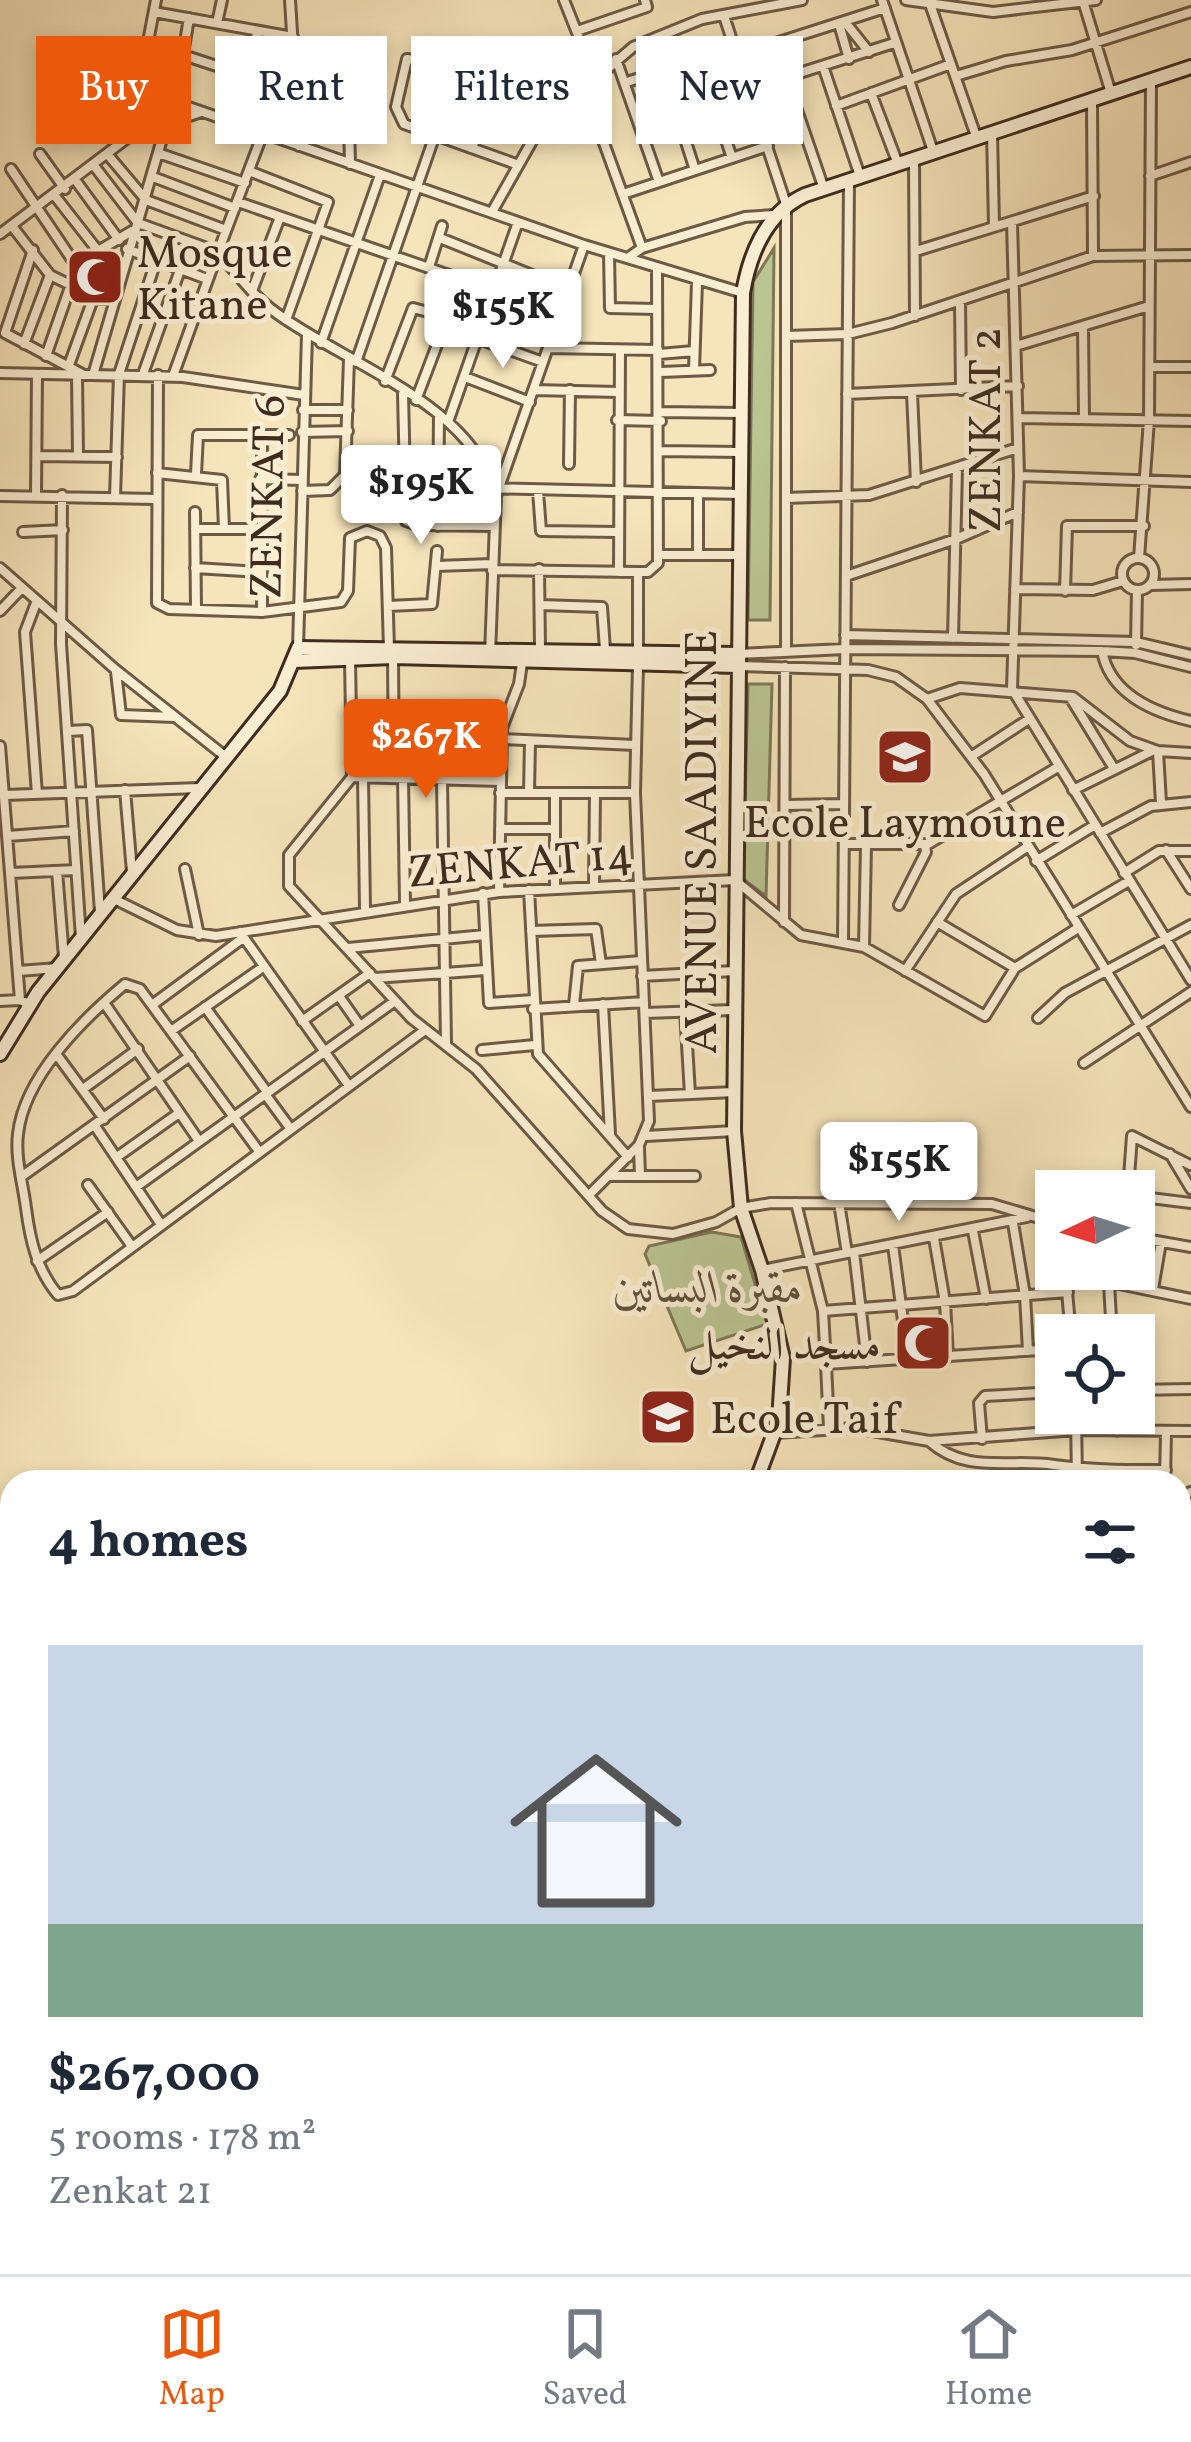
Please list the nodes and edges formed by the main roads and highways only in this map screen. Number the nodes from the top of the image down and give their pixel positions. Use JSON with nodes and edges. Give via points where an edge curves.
{"nodes":[{"id":1,"x":1191,"y":67,"type":"edge"},
{"id":2,"x":391,"y":653,"type":"junction"},
{"id":3,"x":296,"y":654,"type":"junction"},
{"id":4,"x":523,"y":654,"type":"junction"},
{"id":5,"x":737,"y":660,"type":"junction"},
{"id":6,"x":638,"y":661,"type":"junction"},
{"id":7,"x":0,"y":1054,"type":"edge"},
{"id":8,"x":760,"y":1470,"type":"edge"}],
"edges":[{"from":1,"to":5,"type":"main road","name":"AVENUE SAADIYINE","via":[[781,209],[753,252],[743,293]]},
{"from":2,"to":3,"type":"main road"},
{"from":2,"to":3,"type":"main road"},
{"from":2,"to":4,"type":"main road"},
{"from":3,"to":7,"type":"main road","via":[[280,691],[24,1002]]},
{"from":4,"to":6,"type":"main road"},
{"from":4,"to":6,"type":"main road","via":[[605,650]]},
{"from":5,"to":6,"type":"main road"},
{"from":5,"to":8,"type":"main road","name":"AVENUE SAADIYINE","via":[[734,1131],[740,1208],[783,1358],[783,1399]]}]}
